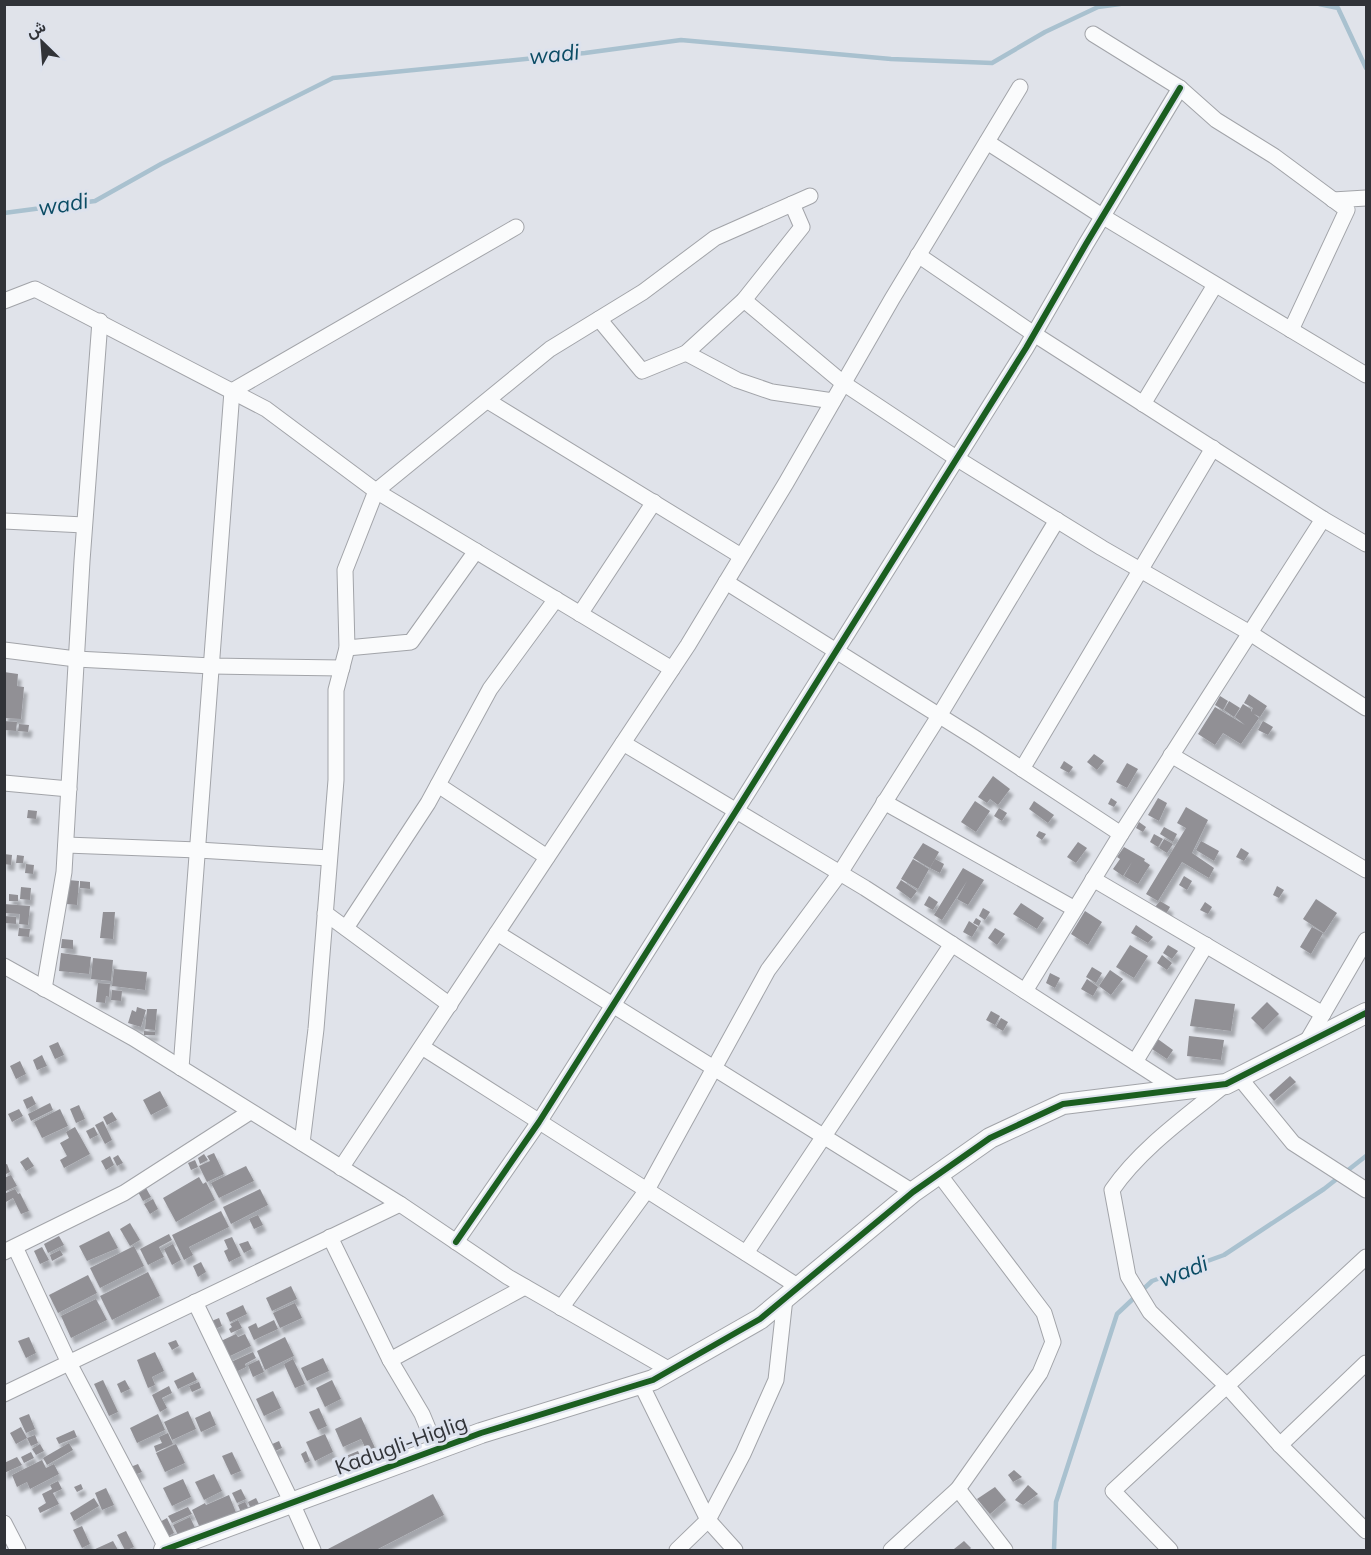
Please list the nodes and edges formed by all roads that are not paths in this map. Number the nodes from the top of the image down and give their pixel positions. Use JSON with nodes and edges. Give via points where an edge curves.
{"nodes":[{"id":1,"x":1093,"y":34,"type":"dead end"},
{"id":2,"x":1020,"y":87,"type":"dead end"},
{"id":3,"x":1180,"y":88,"type":"junction"},
{"id":4,"x":987,"y":142,"type":"junction"},
{"id":5,"x":810,"y":196,"type":"dead end"},
{"id":6,"x":1366,"y":198,"type":"edge"},
{"id":7,"x":1333,"y":200,"type":"junction"},
{"id":8,"x":792,"y":204,"type":"junction"},
{"id":9,"x":1102,"y":216,"type":"junction"},
{"id":10,"x":516,"y":227,"type":"dead end"},
{"id":11,"x":918,"y":255,"type":"junction"},
{"id":12,"x":1215,"y":285,"type":"junction"},
{"id":13,"x":744,"y":300,"type":"junction"},
{"id":14,"x":4,"y":301,"type":"edge"},
{"id":15,"x":600,"y":319,"type":"junction"},
{"id":16,"x":100,"y":321,"type":"junction"},
{"id":17,"x":1291,"y":330,"type":"junction"},
{"id":18,"x":1034,"y":334,"type":"junction"},
{"id":19,"x":686,"y":353,"type":"junction"},
{"id":20,"x":1365,"y":370,"type":"edge"},
{"id":21,"x":843,"y":383,"type":"junction"},
{"id":22,"x":232,"y":391,"type":"junction"},
{"id":23,"x":488,"y":401,"type":"junction"},
{"id":24,"x":833,"y":401,"type":"junction"},
{"id":25,"x":1143,"y":404,"type":"junction"},
{"id":26,"x":1213,"y":448,"type":"junction"},
{"id":27,"x":956,"y":458,"type":"junction"},
{"id":28,"x":376,"y":491,"type":"junction"},
{"id":29,"x":654,"y":502,"type":"junction"},
{"id":30,"x":1323,"y":519,"type":"junction"},
{"id":31,"x":1057,"y":520,"type":"junction"},
{"id":32,"x":4,"y":521,"type":"edge"},
{"id":33,"x":84,"y":525,"type":"junction"},
{"id":34,"x":1366,"y":544,"type":"edge"},
{"id":35,"x":476,"y":551,"type":"junction"},
{"id":36,"x":741,"y":556,"type":"junction"},
{"id":37,"x":1141,"y":571,"type":"junction"},
{"id":38,"x":726,"y":582,"type":"junction"},
{"id":39,"x":556,"y":600,"type":"junction"},
{"id":40,"x":580,"y":614,"type":"junction"},
{"id":41,"x":1250,"y":633,"type":"junction"},
{"id":42,"x":347,"y":648,"type":"junction"},
{"id":43,"x":4,"y":650,"type":"edge"},
{"id":44,"x":836,"y":650,"type":"junction"},
{"id":45,"x":76,"y":659,"type":"junction"},
{"id":46,"x":212,"y":666,"type":"junction"},
{"id":47,"x":342,"y":668,"type":"junction"},
{"id":48,"x":672,"y":669,"type":"junction"},
{"id":49,"x":1366,"y":708,"type":"edge"},
{"id":50,"x":939,"y":716,"type":"junction"},
{"id":51,"x":623,"y":743,"type":"junction"},
{"id":52,"x":1172,"y":755,"type":"junction"},
{"id":53,"x":1022,"y":769,"type":"junction"},
{"id":54,"x":4,"y":783,"type":"edge"},
{"id":55,"x":438,"y":785,"type":"junction"},
{"id":56,"x":69,"y":789,"type":"junction"},
{"id":57,"x":884,"y":802,"type":"junction"},
{"id":58,"x":736,"y":811,"type":"junction"},
{"id":59,"x":1121,"y":834,"type":"junction"},
{"id":60,"x":66,"y":845,"type":"junction"},
{"id":61,"x":198,"y":850,"type":"junction"},
{"id":62,"x":548,"y":857,"type":"junction"},
{"id":63,"x":329,"y":858,"type":"junction"},
{"id":64,"x":1366,"y":870,"type":"edge"},
{"id":65,"x":840,"y":873,"type":"junction"},
{"id":66,"x":1093,"y":879,"type":"junction"},
{"id":67,"x":1075,"y":909,"type":"junction"},
{"id":68,"x":325,"y":913,"type":"junction"},
{"id":69,"x":346,"y":928,"type":"junction"},
{"id":70,"x":497,"y":933,"type":"junction"},
{"id":71,"x":1366,"y":940,"type":"edge"},
{"id":72,"x":952,"y":944,"type":"junction"},
{"id":73,"x":1206,"y":945,"type":"junction"},
{"id":74,"x":4,"y":966,"type":"edge"},
{"id":75,"x":44,"y":989,"type":"junction"},
{"id":76,"x":1025,"y":991,"type":"junction"},
{"id":77,"x":450,"y":1005,"type":"junction"},
{"id":78,"x":614,"y":1006,"type":"junction"},
{"id":79,"x":1366,"y":1013,"type":"edge"},
{"id":80,"x":1323,"y":1014,"type":"junction"},
{"id":81,"x":1306,"y":1043,"type":"junction"},
{"id":82,"x":422,"y":1047,"type":"junction"},
{"id":83,"x":1135,"y":1062,"type":"junction"},
{"id":84,"x":181,"y":1068,"type":"junction"},
{"id":85,"x":715,"y":1069,"type":"junction"},
{"id":86,"x":1232,"y":1081,"type":"junction"},
{"id":87,"x":1178,"y":1090,"type":"junction"},
{"id":88,"x":250,"y":1112,"type":"junction"},
{"id":89,"x":539,"y":1122,"type":"junction"},
{"id":90,"x":824,"y":1136,"type":"junction"},
{"id":91,"x":302,"y":1143,"type":"junction"},
{"id":92,"x":341,"y":1168,"type":"junction"},
{"id":93,"x":939,"y":1174,"type":"junction"},
{"id":94,"x":1366,"y":1190,"type":"edge"},
{"id":95,"x":648,"y":1191,"type":"junction"},
{"id":96,"x":914,"y":1192,"type":"junction"},
{"id":97,"x":400,"y":1204,"type":"junction"},
{"id":98,"x":330,"y":1237,"type":"junction"},
{"id":99,"x":456,"y":1242,"type":"junction"},
{"id":100,"x":10,"y":1249,"type":"edge"},
{"id":101,"x":746,"y":1253,"type":"junction"},
{"id":102,"x":1366,"y":1257,"type":"edge"},
{"id":103,"x":525,"y":1287,"type":"junction"},
{"id":104,"x":792,"y":1292,"type":"junction"},
{"id":105,"x":195,"y":1302,"type":"junction"},
{"id":106,"x":561,"y":1308,"type":"junction"},
{"id":107,"x":390,"y":1360,"type":"junction"},
{"id":108,"x":69,"y":1363,"type":"junction"},
{"id":109,"x":1366,"y":1363,"type":"edge"},
{"id":110,"x":670,"y":1370,"type":"junction"},
{"id":111,"x":647,"y":1382,"type":"junction"},
{"id":112,"x":1226,"y":1385,"type":"junction"},
{"id":113,"x":4,"y":1394,"type":"edge"},
{"id":114,"x":1280,"y":1445,"type":"junction"},
{"id":115,"x":437,"y":1450,"type":"junction"},
{"id":116,"x":958,"y":1489,"type":"junction"},
{"id":117,"x":292,"y":1503,"type":"junction"},
{"id":118,"x":708,"y":1520,"type":"junction"},
{"id":119,"x":4,"y":1523,"type":"edge"},
{"id":120,"x":1366,"y":1531,"type":"edge"},
{"id":121,"x":166,"y":1550,"type":"edge"},
{"id":122,"x":18,"y":1551,"type":"edge"},
{"id":123,"x":313,"y":1551,"type":"edge"},
{"id":124,"x":678,"y":1551,"type":"edge"},
{"id":125,"x":735,"y":1551,"type":"edge"},
{"id":126,"x":891,"y":1551,"type":"edge"},
{"id":127,"x":1005,"y":1551,"type":"edge"},
{"id":128,"x":1170,"y":1551,"type":"edge"}],
"edges":[{"from":1,"to":3,"type":"street"},
{"from":2,"to":4,"type":"street"},
{"from":3,"to":7,"type":"street","via":[[1216,120],[1274,156]]},
{"from":3,"to":9,"type":"street"},
{"from":4,"to":9,"type":"street"},
{"from":4,"to":11,"type":"street"},
{"from":5,"to":8,"type":"street"},
{"from":6,"to":7,"type":"street"},
{"from":7,"to":17,"type":"street","via":[[1347,210]]},
{"from":8,"to":13,"type":"street","via":[[802,227]]},
{"from":8,"to":15,"type":"street","via":[[715,238]]},
{"from":9,"to":12,"type":"street"},
{"from":9,"to":18,"type":"street"},
{"from":10,"to":22,"type":"street"},
{"from":11,"to":18,"type":"street"},
{"from":11,"to":21,"type":"street"},
{"from":12,"to":17,"type":"street"},
{"from":12,"to":25,"type":"street"},
{"from":13,"to":19,"type":"street"},
{"from":13,"to":21,"type":"street"},
{"from":14,"to":16,"type":"street","via":[[35,289]]},
{"from":15,"to":19,"type":"street","via":[[642,371]]},
{"from":15,"to":23,"type":"street","via":[[550,349]]},
{"from":16,"to":22,"type":"street"},
{"from":16,"to":33,"type":"street"},
{"from":17,"to":20,"type":"street"},
{"from":18,"to":25,"type":"street"},
{"from":18,"to":27,"type":"street"},
{"from":19,"to":24,"type":"street","via":[[737,380],[771,392]]},
{"from":21,"to":24,"type":"street"},
{"from":21,"to":27,"type":"street"},
{"from":22,"to":28,"type":"street","via":[[266,409]]},
{"from":22,"to":46,"type":"street"},
{"from":23,"to":28,"type":"street"},
{"from":23,"to":29,"type":"street"},
{"from":24,"to":36,"type":"street"},
{"from":25,"to":26,"type":"street"},
{"from":26,"to":30,"type":"street"},
{"from":26,"to":37,"type":"street"},
{"from":27,"to":31,"type":"street"},
{"from":27,"to":44,"type":"street"},
{"from":28,"to":35,"type":"street"},
{"from":28,"to":42,"type":"street","via":[[345,570]]},
{"from":29,"to":36,"type":"street"},
{"from":29,"to":40,"type":"street"},
{"from":30,"to":34,"type":"street"},
{"from":30,"to":41,"type":"street"},
{"from":31,"to":37,"type":"street"},
{"from":31,"to":50,"type":"street"},
{"from":32,"to":33,"type":"street"},
{"from":33,"to":45,"type":"street"},
{"from":35,"to":39,"type":"street"},
{"from":35,"to":42,"type":"street","via":[[411,642]]},
{"from":36,"to":38,"type":"street"},
{"from":37,"to":41,"type":"street"},
{"from":37,"to":53,"type":"street"},
{"from":38,"to":44,"type":"street"},
{"from":38,"to":48,"type":"street"},
{"from":39,"to":40,"type":"street"},
{"from":39,"to":55,"type":"street","via":[[490,689]]},
{"from":40,"to":48,"type":"street"},
{"from":41,"to":49,"type":"street"},
{"from":41,"to":52,"type":"street"},
{"from":42,"to":47,"type":"street"},
{"from":43,"to":45,"type":"street"},
{"from":44,"to":50,"type":"street"},
{"from":44,"to":58,"type":"street"},
{"from":45,"to":46,"type":"street"},
{"from":45,"to":56,"type":"street"},
{"from":46,"to":47,"type":"street"},
{"from":46,"to":61,"type":"street"},
{"from":47,"to":63,"type":"street","via":[[336,690],[336,780]]},
{"from":48,"to":51,"type":"street"},
{"from":50,"to":53,"type":"street"},
{"from":50,"to":57,"type":"street"},
{"from":51,"to":58,"type":"street"},
{"from":51,"to":62,"type":"street"},
{"from":52,"to":59,"type":"street"},
{"from":52,"to":64,"type":"street"},
{"from":53,"to":59,"type":"street"},
{"from":54,"to":56,"type":"street"},
{"from":55,"to":62,"type":"street"},
{"from":55,"to":69,"type":"street"},
{"from":56,"to":60,"type":"street"},
{"from":57,"to":65,"type":"street"},
{"from":57,"to":67,"type":"street"},
{"from":58,"to":65,"type":"street"},
{"from":58,"to":78,"type":"street"},
{"from":59,"to":66,"type":"street"},
{"from":60,"to":61,"type":"street"},
{"from":60,"to":75,"type":"street"},
{"from":61,"to":63,"type":"street"},
{"from":61,"to":84,"type":"street"},
{"from":62,"to":70,"type":"street"},
{"from":63,"to":68,"type":"street"},
{"from":65,"to":72,"type":"street"},
{"from":65,"to":85,"type":"street","via":[[768,970]]},
{"from":66,"to":67,"type":"street"},
{"from":66,"to":73,"type":"street"},
{"from":67,"to":76,"type":"street"},
{"from":68,"to":69,"type":"street"},
{"from":68,"to":91,"type":"street"},
{"from":69,"to":77,"type":"street"},
{"from":70,"to":77,"type":"street"},
{"from":70,"to":78,"type":"street"},
{"from":71,"to":80,"type":"street"},
{"from":72,"to":76,"type":"street"},
{"from":72,"to":90,"type":"street"},
{"from":73,"to":80,"type":"street"},
{"from":73,"to":83,"type":"street"},
{"from":74,"to":75,"type":"street"},
{"from":75,"to":84,"type":"street"},
{"from":76,"to":83,"type":"street"},
{"from":77,"to":82,"type":"street"},
{"from":78,"to":85,"type":"street"},
{"from":78,"to":89,"type":"street"},
{"from":79,"to":81,"type":"street","name":"Kadugli-Higlig"},
{"from":80,"to":81,"type":"street"},
{"from":81,"to":86,"type":"street","name":"Kadugli-Higlig"},
{"from":82,"to":89,"type":"street"},
{"from":82,"to":92,"type":"street"},
{"from":83,"to":87,"type":"street"},
{"from":84,"to":88,"type":"street"},
{"from":85,"to":90,"type":"street"},
{"from":85,"to":95,"type":"street"},
{"from":86,"to":87,"type":"street","name":"Kadugli-Higlig"},
{"from":86,"to":94,"type":"street","via":[[1293,1143]]},
{"from":86,"to":112,"type":"street","via":[[1163,1136],[1112,1190],[1128,1276],[1150,1312]]},
{"from":87,"to":93,"type":"street","name":"Kadugli-Higlig","via":[[1063,1104],[990,1138]]},
{"from":88,"to":91,"type":"street"},
{"from":88,"to":100,"type":"street","via":[[124,1193]]},
{"from":89,"to":95,"type":"street"},
{"from":89,"to":99,"type":"street"},
{"from":90,"to":96,"type":"street"},
{"from":90,"to":101,"type":"street"},
{"from":91,"to":92,"type":"street"},
{"from":92,"to":97,"type":"street"},
{"from":93,"to":96,"type":"street","name":"Kadugli-Higlig"},
{"from":93,"to":116,"type":"street","via":[[1044,1313],[1053,1342],[1040,1373]]},
{"from":95,"to":101,"type":"street"},
{"from":95,"to":106,"type":"street"},
{"from":96,"to":104,"type":"street","name":"Kadugli-Higlig"},
{"from":97,"to":98,"type":"street"},
{"from":97,"to":99,"type":"street"},
{"from":98,"to":105,"type":"street"},
{"from":98,"to":107,"type":"street"},
{"from":99,"to":103,"type":"street"},
{"from":100,"to":108,"type":"street"},
{"from":101,"to":104,"type":"street"},
{"from":102,"to":112,"type":"street"},
{"from":103,"to":106,"type":"street"},
{"from":103,"to":107,"type":"street"},
{"from":104,"to":110,"type":"street","name":"Kadugli-Higlig","via":[[760,1319]]},
{"from":104,"to":118,"type":"street","via":[[776,1380],[743,1455]]},
{"from":105,"to":108,"type":"street"},
{"from":105,"to":117,"type":"street"},
{"from":106,"to":110,"type":"street"},
{"from":107,"to":115,"type":"street","via":[[422,1414]]},
{"from":108,"to":113,"type":"street"},
{"from":108,"to":121,"type":"street"},
{"from":109,"to":114,"type":"street"},
{"from":110,"to":111,"type":"street","name":"Kadugli-Higlig"},
{"from":111,"to":115,"type":"street","name":"Kadugli-Higlig"},
{"from":111,"to":118,"type":"street"},
{"from":112,"to":114,"type":"street"},
{"from":112,"to":128,"type":"street","via":[[1113,1491]]},
{"from":114,"to":120,"type":"street"},
{"from":115,"to":117,"type":"street","name":"Kadugli-Higlig"},
{"from":116,"to":126,"type":"street"},
{"from":116,"to":127,"type":"street"},
{"from":117,"to":121,"type":"street","name":"Kadugli-Higlig"},
{"from":117,"to":123,"type":"street"},
{"from":118,"to":124,"type":"street"},
{"from":118,"to":125,"type":"street"},
{"from":119,"to":122,"type":"street"}]}
